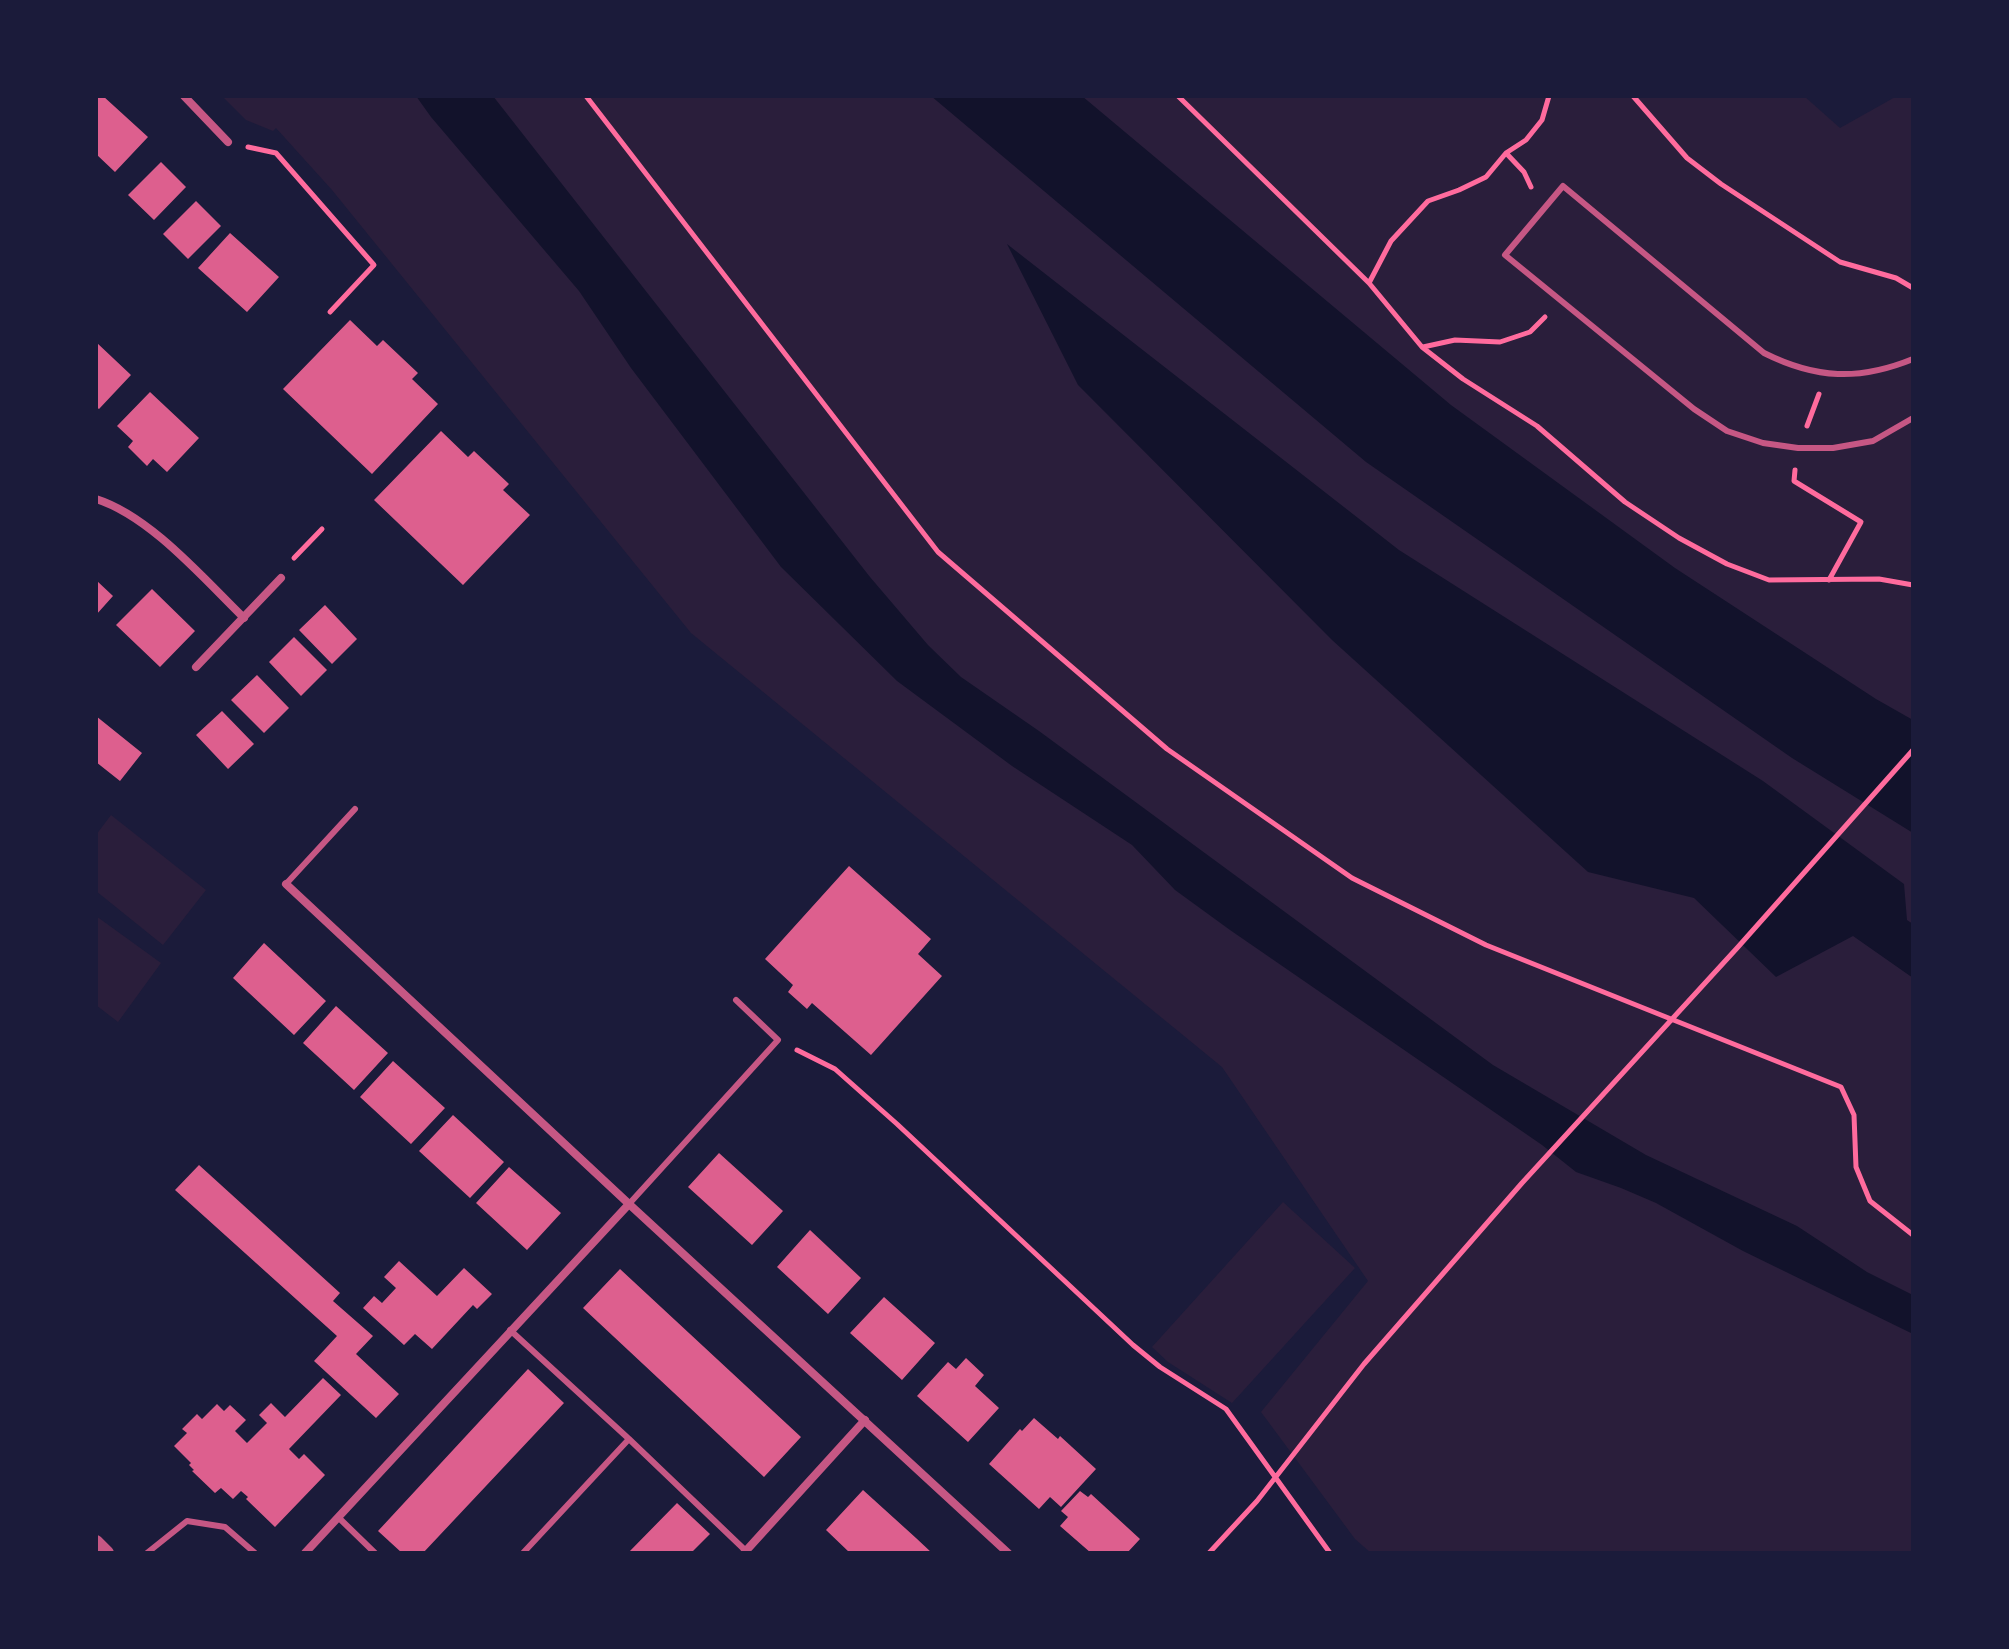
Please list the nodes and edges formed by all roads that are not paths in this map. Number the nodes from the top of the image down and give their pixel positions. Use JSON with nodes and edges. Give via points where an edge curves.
{"nodes":[{"id":1,"x":184,"y":96,"type":"edge"},
{"id":2,"x":228,"y":142,"type":"road end"},
{"id":3,"x":1913,"y":359,"type":"edge"},
{"id":4,"x":1913,"y":418,"type":"edge"},
{"id":5,"x":96,"y":499,"type":"edge"},
{"id":6,"x":281,"y":578,"type":"road end"},
{"id":7,"x":244,"y":618,"type":"junction"},
{"id":8,"x":196,"y":667,"type":"dead end"},
{"id":9,"x":355,"y":809,"type":"dead end"},
{"id":10,"x":286,"y":884,"type":"joint"},
{"id":11,"x":736,"y":1000,"type":"dead end"},
{"id":12,"x":629,"y":1204,"type":"junction"},
{"id":13,"x":510,"y":1330,"type":"junction"},
{"id":14,"x":865,"y":1420,"type":"junction"},
{"id":15,"x":629,"y":1439,"type":"junction"},
{"id":16,"x":339,"y":1518,"type":"junction"},
{"id":17,"x":96,"y":1542,"type":"edge"},
{"id":18,"x":746,"y":1552,"type":"edge"},
{"id":19,"x":107,"y":1553,"type":"edge"},
{"id":20,"x":147,"y":1553,"type":"edge"},
{"id":21,"x":255,"y":1553,"type":"edge"},
{"id":22,"x":305,"y":1553,"type":"edge"},
{"id":23,"x":375,"y":1553,"type":"edge"},
{"id":24,"x":523,"y":1553,"type":"edge"},
{"id":25,"x":1008,"y":1553,"type":"edge"}],
"edges":[{"from":1,"to":2,"type":"street"},
{"from":3,"to":4,"type":"lane","via":[[1888,369],[1827,374],[1764,353],[1563,186],[1505,255],[1727,431],[1763,443],[1833,448],[1873,441]]},
{"from":5,"to":7,"type":"street","via":[[146,525]]},
{"from":6,"to":7,"type":"street"},
{"from":7,"to":8,"type":"street"},
{"from":9,"to":10,"type":"lane"},
{"from":10,"to":12,"type":"street"},
{"from":11,"to":12,"type":"lane","via":[[778,1040]]},
{"from":12,"to":13,"type":"street"},
{"from":12,"to":14,"type":"street"},
{"from":13,"to":15,"type":"lane"},
{"from":13,"to":16,"type":"street"},
{"from":14,"to":18,"type":"street"},
{"from":14,"to":25,"type":"street"},
{"from":15,"to":18,"type":"lane"},
{"from":15,"to":24,"type":"lane"},
{"from":16,"to":22,"type":"street"},
{"from":16,"to":23,"type":"lane"},
{"from":17,"to":19,"type":"street"},
{"from":20,"to":21,"type":"lane","via":[[187,1521],[225,1527]]}]}
